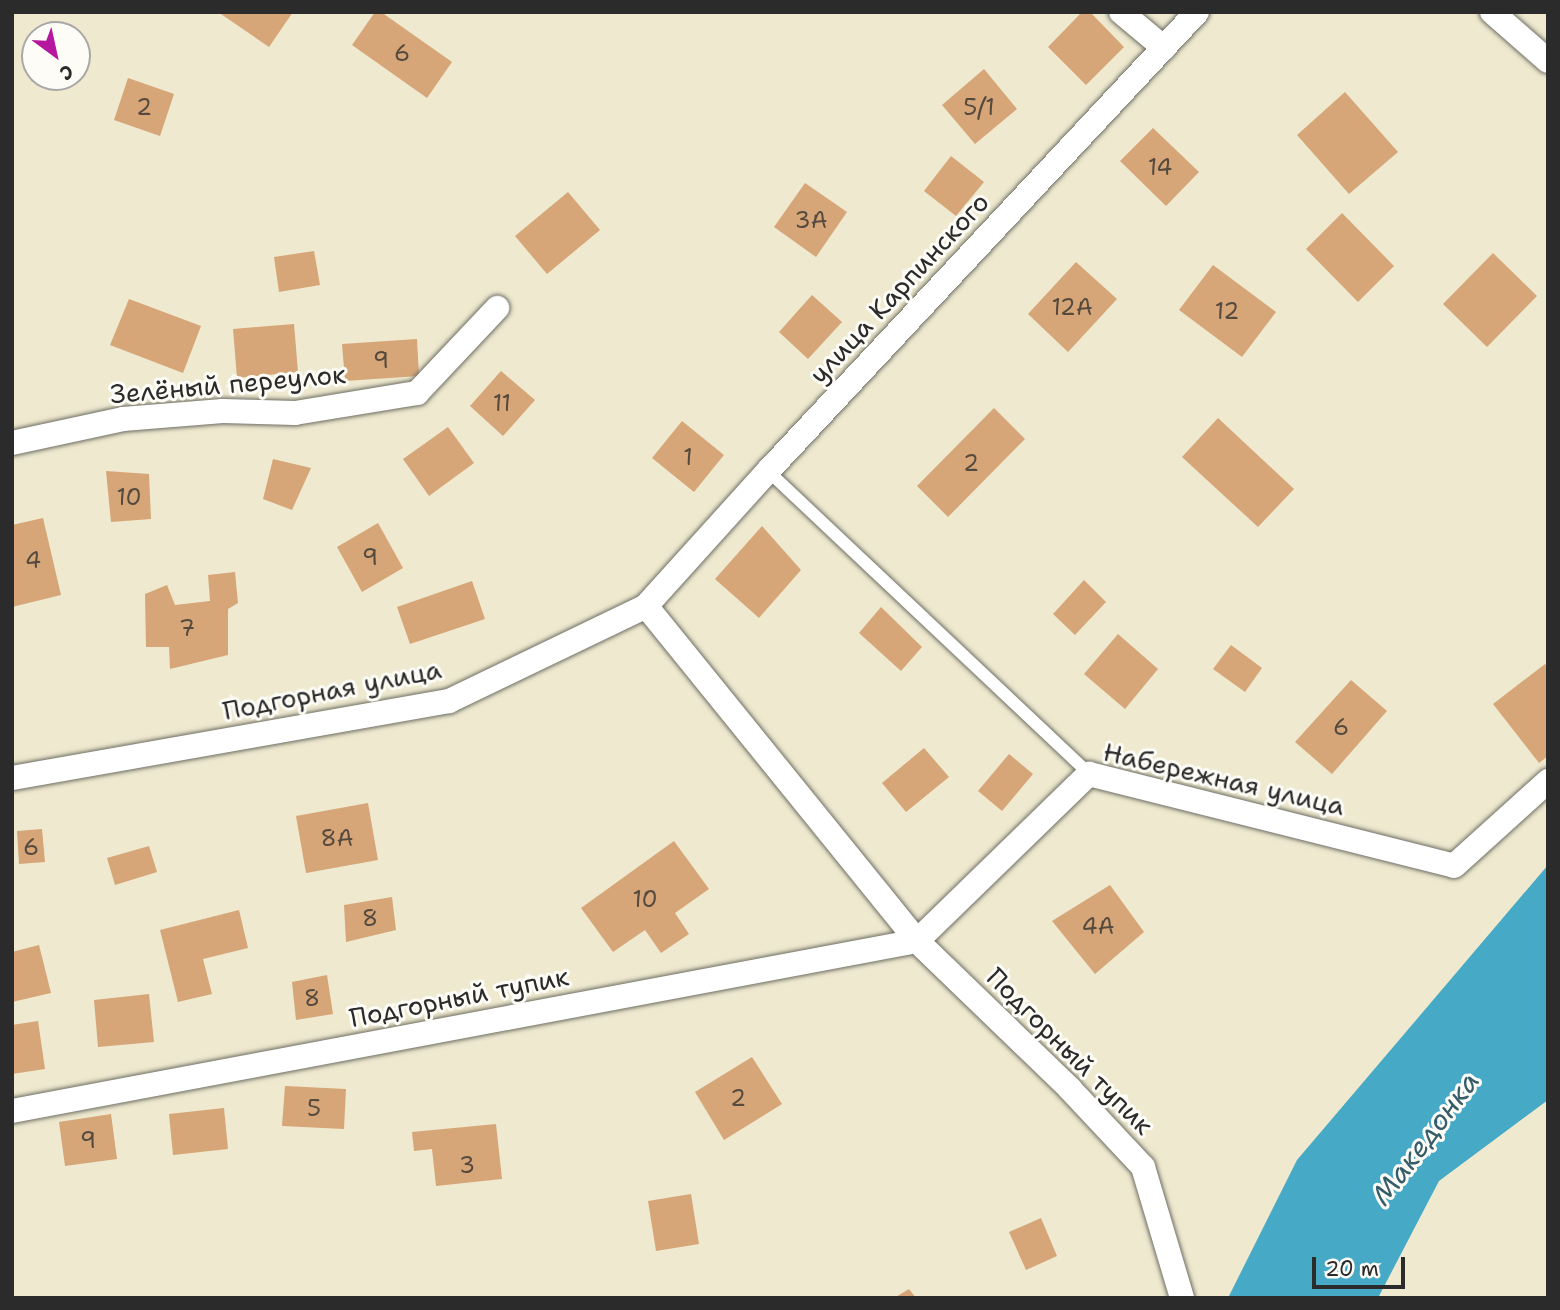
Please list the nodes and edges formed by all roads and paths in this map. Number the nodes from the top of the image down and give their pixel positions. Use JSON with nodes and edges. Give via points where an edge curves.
{"nodes":[{"id":1,"x":1121,"y":12,"type":"edge"},
{"id":2,"x":1197,"y":12,"type":"edge"},
{"id":3,"x":1492,"y":12,"type":"edge"},
{"id":4,"x":1164,"y":48,"type":"junction"},
{"id":5,"x":1548,"y":61,"type":"edge"},
{"id":6,"x":497,"y":308,"type":"dead end"},
{"id":7,"x":12,"y":443,"type":"edge"},
{"id":8,"x":768,"y":471,"type":"junction"},
{"id":9,"x":646,"y":606,"type":"junction"},
{"id":10,"x":1090,"y":774,"type":"junction"},
{"id":11,"x":12,"y":778,"type":"edge"},
{"id":12,"x":1548,"y":781,"type":"edge"},
{"id":13,"x":918,"y":942,"type":"junction"},
{"id":14,"x":12,"y":1111,"type":"edge"},
{"id":15,"x":1182,"y":1298,"type":"edge"}],
"edges":[{"from":1,"to":4,"type":"street"},
{"from":2,"to":4,"type":"street","name":"улица Карпинского"},
{"from":3,"to":5,"type":"street"},
{"from":4,"to":8,"type":"street","name":"улица Карпинского"},
{"from":6,"to":7,"type":"street","name":"Зелёный переулок","via":[[417,393],[295,413],[223,411],[123,419]]},
{"from":8,"to":9,"type":"street","name":"улица Карпинского"},
{"from":8,"to":10,"type":"lane"},
{"from":9,"to":11,"type":"street","name":"Подгорная улица","via":[[449,701]]},
{"from":9,"to":13,"type":"street","name":"Подгорный тупик"},
{"from":10,"to":12,"type":"street","name":"Набережная улица","via":[[1454,866]]},
{"from":10,"to":13,"type":"street","name":"Набережная улица"},
{"from":13,"to":14,"type":"street","name":"Подгорный тупик"},
{"from":13,"to":15,"type":"street","name":"Подгорный тупик","via":[[1070,1088],[1143,1167]]}]}
